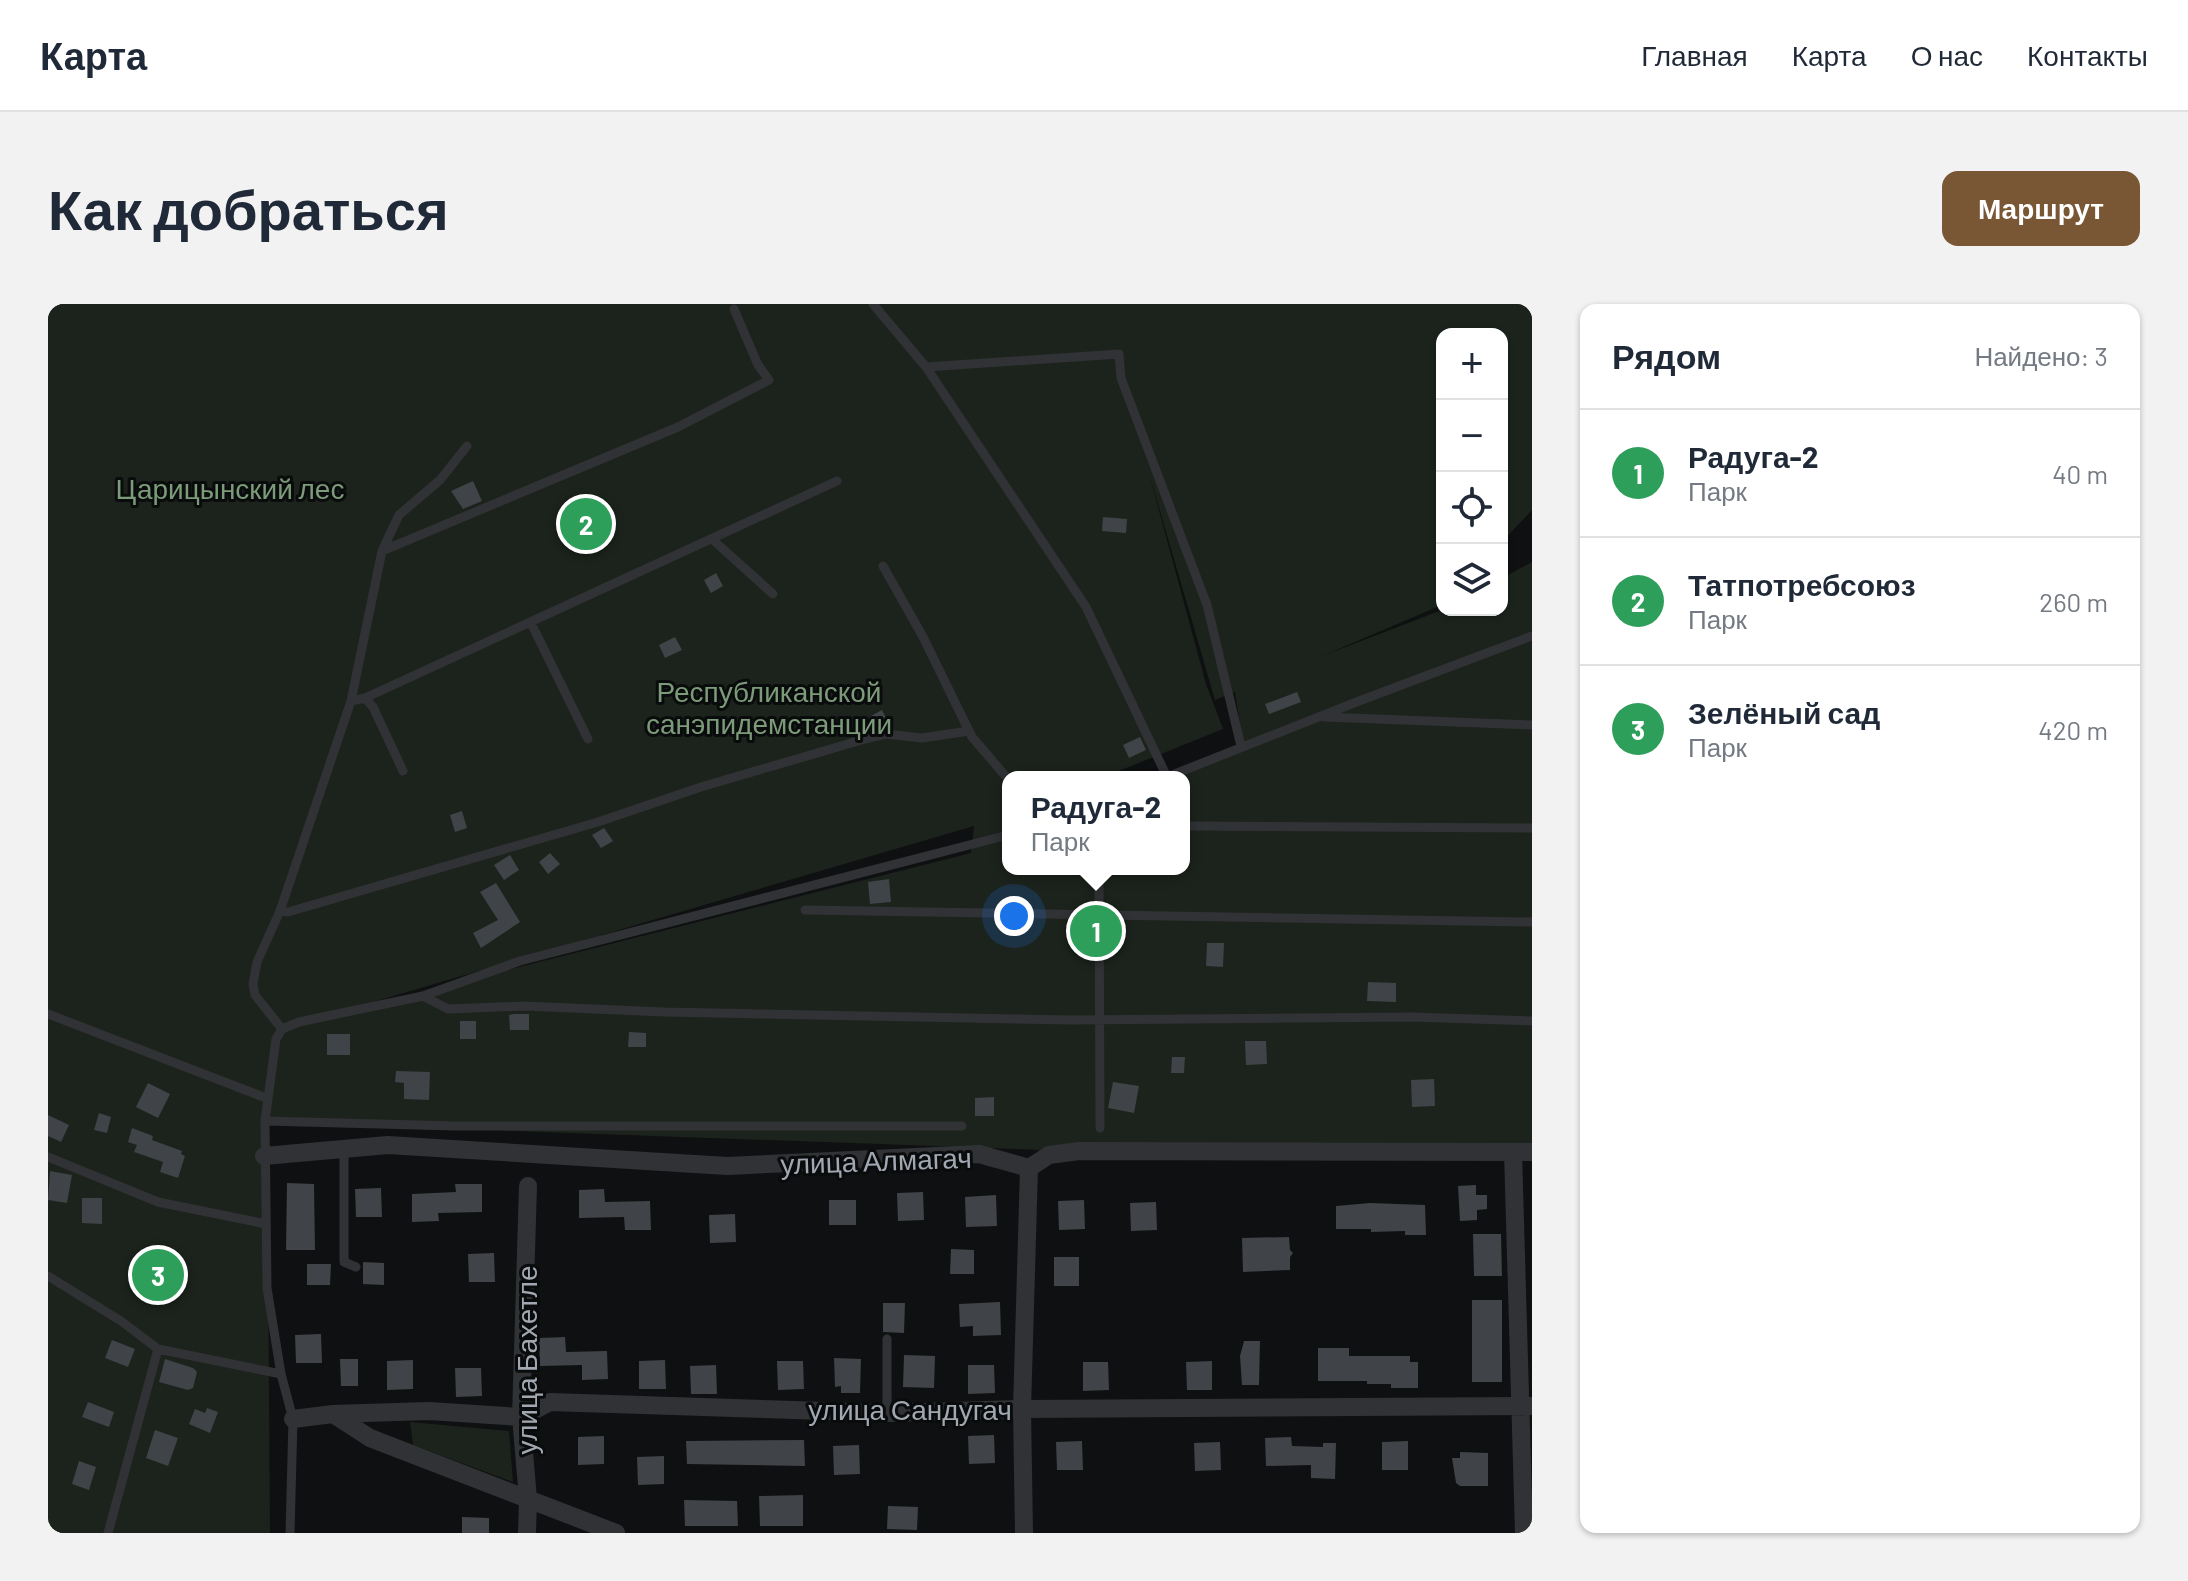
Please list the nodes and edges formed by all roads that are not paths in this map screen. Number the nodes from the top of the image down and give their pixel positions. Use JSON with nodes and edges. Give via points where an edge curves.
{"nodes":[{"id":1,"x":873,"y":304,"type":"edge"},
{"id":2,"x":734,"y":309,"type":"dead end"},
{"id":3,"x":926,"y":367,"type":"junction"},
{"id":4,"x":467,"y":446,"type":"dead end"},
{"id":5,"x":837,"y":481,"type":"dead end"},
{"id":6,"x":713,"y":540,"type":"junction"},
{"id":7,"x":382,"y":551,"type":"junction"},
{"id":8,"x":883,"y":566,"type":"dead end"},
{"id":9,"x":773,"y":594,"type":"dead end"},
{"id":10,"x":531,"y":623,"type":"junction"},
{"id":11,"x":1532,"y":636,"type":"edge"},
{"id":12,"x":365,"y":698,"type":"junction"},
{"id":13,"x":351,"y":701,"type":"junction"},
{"id":14,"x":1318,"y":717,"type":"junction"},
{"id":15,"x":1532,"y":725,"type":"edge"},
{"id":16,"x":969,"y":731,"type":"junction"},
{"id":17,"x":588,"y":739,"type":"dead end"},
{"id":18,"x":1241,"y":746,"type":"junction"},
{"id":19,"x":403,"y":771,"type":"dead end"},
{"id":20,"x":1164,"y":771,"type":"edge"},
{"id":21,"x":1181,"y":771,"type":"edge"},
{"id":22,"x":1002,"y":772,"type":"edge"},
{"id":23,"x":1190,"y":826,"type":"edge"},
{"id":24,"x":1532,"y":828,"type":"edge"},
{"id":25,"x":1002,"y":837,"type":"edge"},
{"id":26,"x":1099,"y":875,"type":"edge"},
{"id":27,"x":805,"y":910,"type":"dead end"},
{"id":28,"x":280,"y":911,"type":"junction"},
{"id":29,"x":1098,"y":913,"type":"junction"},
{"id":30,"x":1532,"y":922,"type":"edge"},
{"id":31,"x":423,"y":996,"type":"junction"},
{"id":32,"x":48,"y":1014,"type":"edge"},
{"id":33,"x":1102,"y":1020,"type":"junction"},
{"id":34,"x":1532,"y":1021,"type":"edge"},
{"id":35,"x":282,"y":1029,"type":"junction"},
{"id":36,"x":266,"y":1098,"type":"junction"},
{"id":37,"x":265,"y":1121,"type":"junction"},
{"id":38,"x":962,"y":1126,"type":"dead end"},
{"id":39,"x":1100,"y":1128,"type":"dead end"},
{"id":40,"x":344,"y":1150,"type":"junction"},
{"id":41,"x":1513,"y":1152,"type":"junction"},
{"id":42,"x":1532,"y":1152,"type":"edge"},
{"id":43,"x":264,"y":1156,"type":"junction"},
{"id":44,"x":48,"y":1157,"type":"edge"},
{"id":45,"x":1029,"y":1168,"type":"junction"},
{"id":46,"x":528,"y":1186,"type":"dead end"},
{"id":47,"x":266,"y":1224,"type":"junction"},
{"id":48,"x":356,"y":1267,"type":"dead end"},
{"id":49,"x":48,"y":1276,"type":"edge"},
{"id":50,"x":887,"y":1339,"type":"dead end"},
{"id":51,"x":158,"y":1349,"type":"junction"},
{"id":52,"x":281,"y":1374,"type":"junction"},
{"id":53,"x":1526,"y":1406,"type":"edge"},
{"id":54,"x":1022,"y":1409,"type":"junction"},
{"id":55,"x":887,"y":1413,"type":"junction"},
{"id":56,"x":333,"y":1414,"type":"junction"},
{"id":57,"x":521,"y":1417,"type":"junction"},
{"id":58,"x":293,"y":1419,"type":"junction"},
{"id":59,"x":528,"y":1499,"type":"junction"},
{"id":60,"x":108,"y":1533,"type":"edge"},
{"id":61,"x":290,"y":1533,"type":"edge"},
{"id":62,"x":527,"y":1533,"type":"edge"},
{"id":63,"x":616,"y":1533,"type":"edge"},
{"id":64,"x":1024,"y":1533,"type":"edge"},
{"id":65,"x":1524,"y":1533,"type":"edge"}],
"edges":[{"from":1,"to":3,"type":"lane"},
{"from":2,"to":7,"type":"lane","via":[[769,380],[678,427]]},
{"from":3,"to":18,"type":"lane","via":[[1119,354],[1121,378],[1207,605]]},
{"from":3,"to":20,"type":"lane","via":[[1086,607]]},
{"from":4,"to":7,"type":"lane","via":[[440,480],[399,515]]},
{"from":5,"to":6,"type":"lane"},
{"from":6,"to":9,"type":"lane"},
{"from":6,"to":10,"type":"lane"},
{"from":7,"to":13,"type":"lane"},
{"from":8,"to":16,"type":"lane"},
{"from":10,"to":12,"type":"lane"},
{"from":10,"to":17,"type":"lane"},
{"from":11,"to":14,"type":"lane"},
{"from":12,"to":13,"type":"lane"},
{"from":12,"to":19,"type":"lane"},
{"from":13,"to":28,"type":"lane"},
{"from":14,"to":15,"type":"lane"},
{"from":14,"to":18,"type":"lane"},
{"from":16,"to":22,"type":"lane"},
{"from":16,"to":28,"type":"lane","via":[[865,739],[598,822]]},
{"from":18,"to":21,"type":"lane"},
{"from":23,"to":24,"type":"lane"},
{"from":25,"to":31,"type":"lane","via":[[520,961]]},
{"from":26,"to":29,"type":"lane"},
{"from":27,"to":29,"type":"lane"},
{"from":28,"to":35,"type":"lane","via":[[253,984],[255,995]]},
{"from":29,"to":30,"type":"lane"},
{"from":29,"to":33,"type":"lane"},
{"from":31,"to":33,"type":"lane","via":[[448,1009],[524,1006]]},
{"from":31,"to":35,"type":"lane"},
{"from":32,"to":36,"type":"lane"},
{"from":33,"to":34,"type":"lane"},
{"from":33,"to":39,"type":"lane"},
{"from":35,"to":36,"type":"lane"},
{"from":36,"to":37,"type":"lane"},
{"from":37,"to":38,"type":"lane"},
{"from":37,"to":43,"type":"lane"},
{"from":40,"to":43,"type":"street","name":"улица Алмагач"},
{"from":40,"to":45,"type":"street","name":"улица Алмагач","via":[[388,1145],[727,1166],[979,1154]]},
{"from":40,"to":48,"type":"lane","via":[[344,1262]]},
{"from":41,"to":42,"type":"street"},
{"from":41,"to":45,"type":"street","via":[[1079,1151],[1049,1155]]},
{"from":41,"to":53,"type":"street"},
{"from":43,"to":47,"type":"lane"},
{"from":44,"to":47,"type":"lane","via":[[158,1202]]},
{"from":45,"to":54,"type":"street"},
{"from":46,"to":57,"type":"street","name":"улица Бахетле"},
{"from":47,"to":52,"type":"lane","via":[[267,1288]]},
{"from":49,"to":51,"type":"lane"},
{"from":50,"to":55,"type":"lane"},
{"from":51,"to":52,"type":"lane"},
{"from":51,"to":60,"type":"lane"},
{"from":52,"to":58,"type":"lane"},
{"from":53,"to":54,"type":"street","name":"улица Сандугач"},
{"from":53,"to":65,"type":"street"},
{"from":54,"to":55,"type":"street","name":"улица Сандугач"},
{"from":54,"to":64,"type":"street"},
{"from":55,"to":57,"type":"street","name":"улица Сандугач","via":[[550,1402]]},
{"from":56,"to":57,"type":"street","name":"улица Сандугач","via":[[429,1411]]},
{"from":56,"to":58,"type":"street","name":"улица Сандугач"},
{"from":56,"to":59,"type":"street","via":[[370,1438]]},
{"from":57,"to":59,"type":"street","name":"улица Бахетле"},
{"from":58,"to":61,"type":"lane"},
{"from":59,"to":62,"type":"street","name":"улица Бахетле"},
{"from":59,"to":63,"type":"street"}]}
